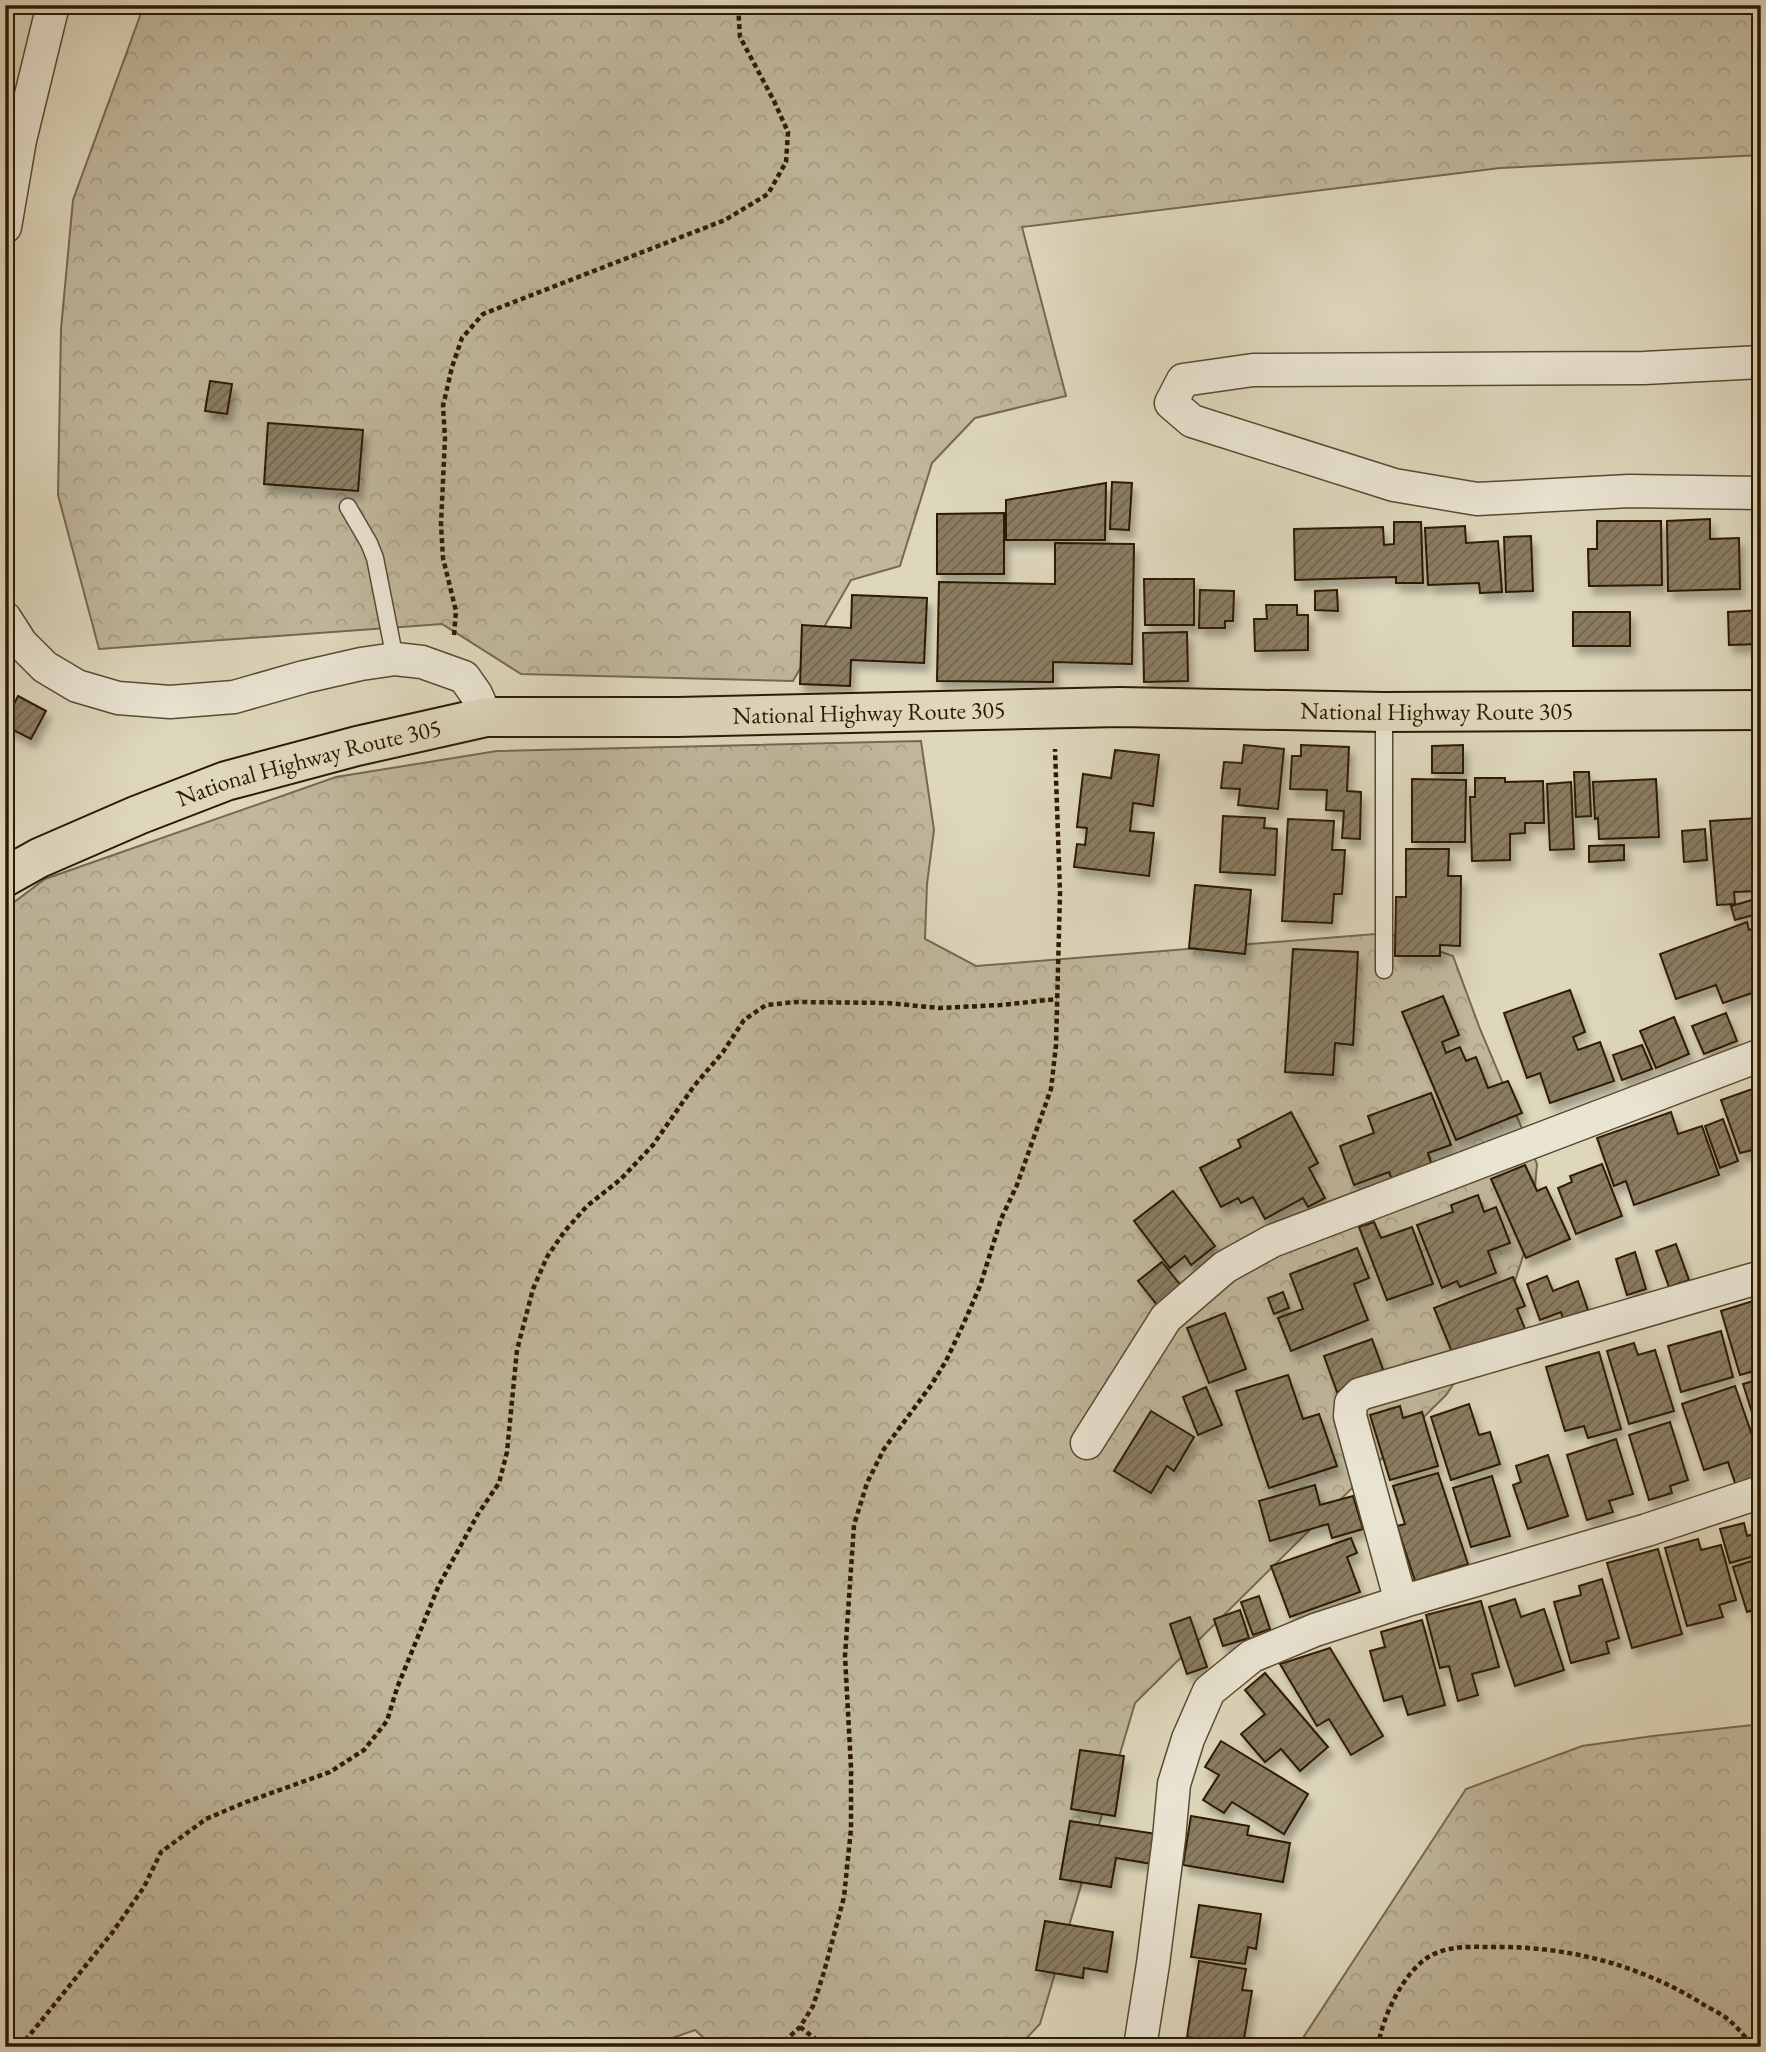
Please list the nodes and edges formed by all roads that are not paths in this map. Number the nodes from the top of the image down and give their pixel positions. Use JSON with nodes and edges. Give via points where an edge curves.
{"nodes":[{"id":1,"x":54,"y":5,"type":"edge"},
{"id":2,"x":5,"y":227,"type":"edge"},
{"id":3,"x":1761,"y":362,"type":"edge"},
{"id":4,"x":1761,"y":494,"type":"edge"},
{"id":5,"x":348,"y":507,"type":"dead end"},
{"id":6,"x":5,"y":618,"type":"edge"},
{"id":7,"x":395,"y":659,"type":"junction"},
{"id":8,"x":1761,"y":710,"type":"edge"},
{"id":9,"x":1384,"y":712,"type":"junction"},
{"id":10,"x":486,"y":717,"type":"junction"},
{"id":11,"x":5,"y":877,"type":"edge"},
{"id":12,"x":1384,"y":970,"type":"dead end"},
{"id":13,"x":1761,"y":1055,"type":"edge"},
{"id":14,"x":1761,"y":1277,"type":"edge"},
{"id":15,"x":1087,"y":1443,"type":"dead end"},
{"id":16,"x":1761,"y":1492,"type":"edge"},
{"id":17,"x":1401,"y":1602,"type":"junction"},
{"id":18,"x":1140,"y":2047,"type":"edge"}],
"edges":[{"from":1,"to":2,"type":"street","via":[[20,140]]},
{"from":3,"to":4,"type":"street","via":[[1644,368],[1253,370],[1183,380],[1171,403],[1192,421],[1394,485],[1477,499],[1629,491]]},
{"from":5,"to":7,"type":"lane","via":[[374,558]]},
{"from":6,"to":7,"type":"street","via":[[21,643],[46,667],[77,686],[118,698],[170,702],[234,697]]},
{"from":7,"to":10,"type":"street","via":[[422,662],[464,677]]},
{"from":8,"to":9,"type":"highway","name":"National Highway Route 305"},
{"from":9,"to":10,"type":"highway","name":"National Highway Route 305","via":[[1120,708]]},
{"from":9,"to":12,"type":"lane"},
{"from":10,"to":11,"type":"highway","name":"National Highway Route 305","via":[[226,782],[138,815]]},
{"from":13,"to":15,"type":"street","via":[[1272,1241],[1225,1267],[1166,1318]]},
{"from":14,"to":17,"type":"street","via":[[1360,1394],[1351,1403],[1350,1416]]},
{"from":16,"to":17,"type":"street"},
{"from":17,"to":18,"type":"street","via":[[1252,1656],[1209,1691],[1174,1784]]}]}
